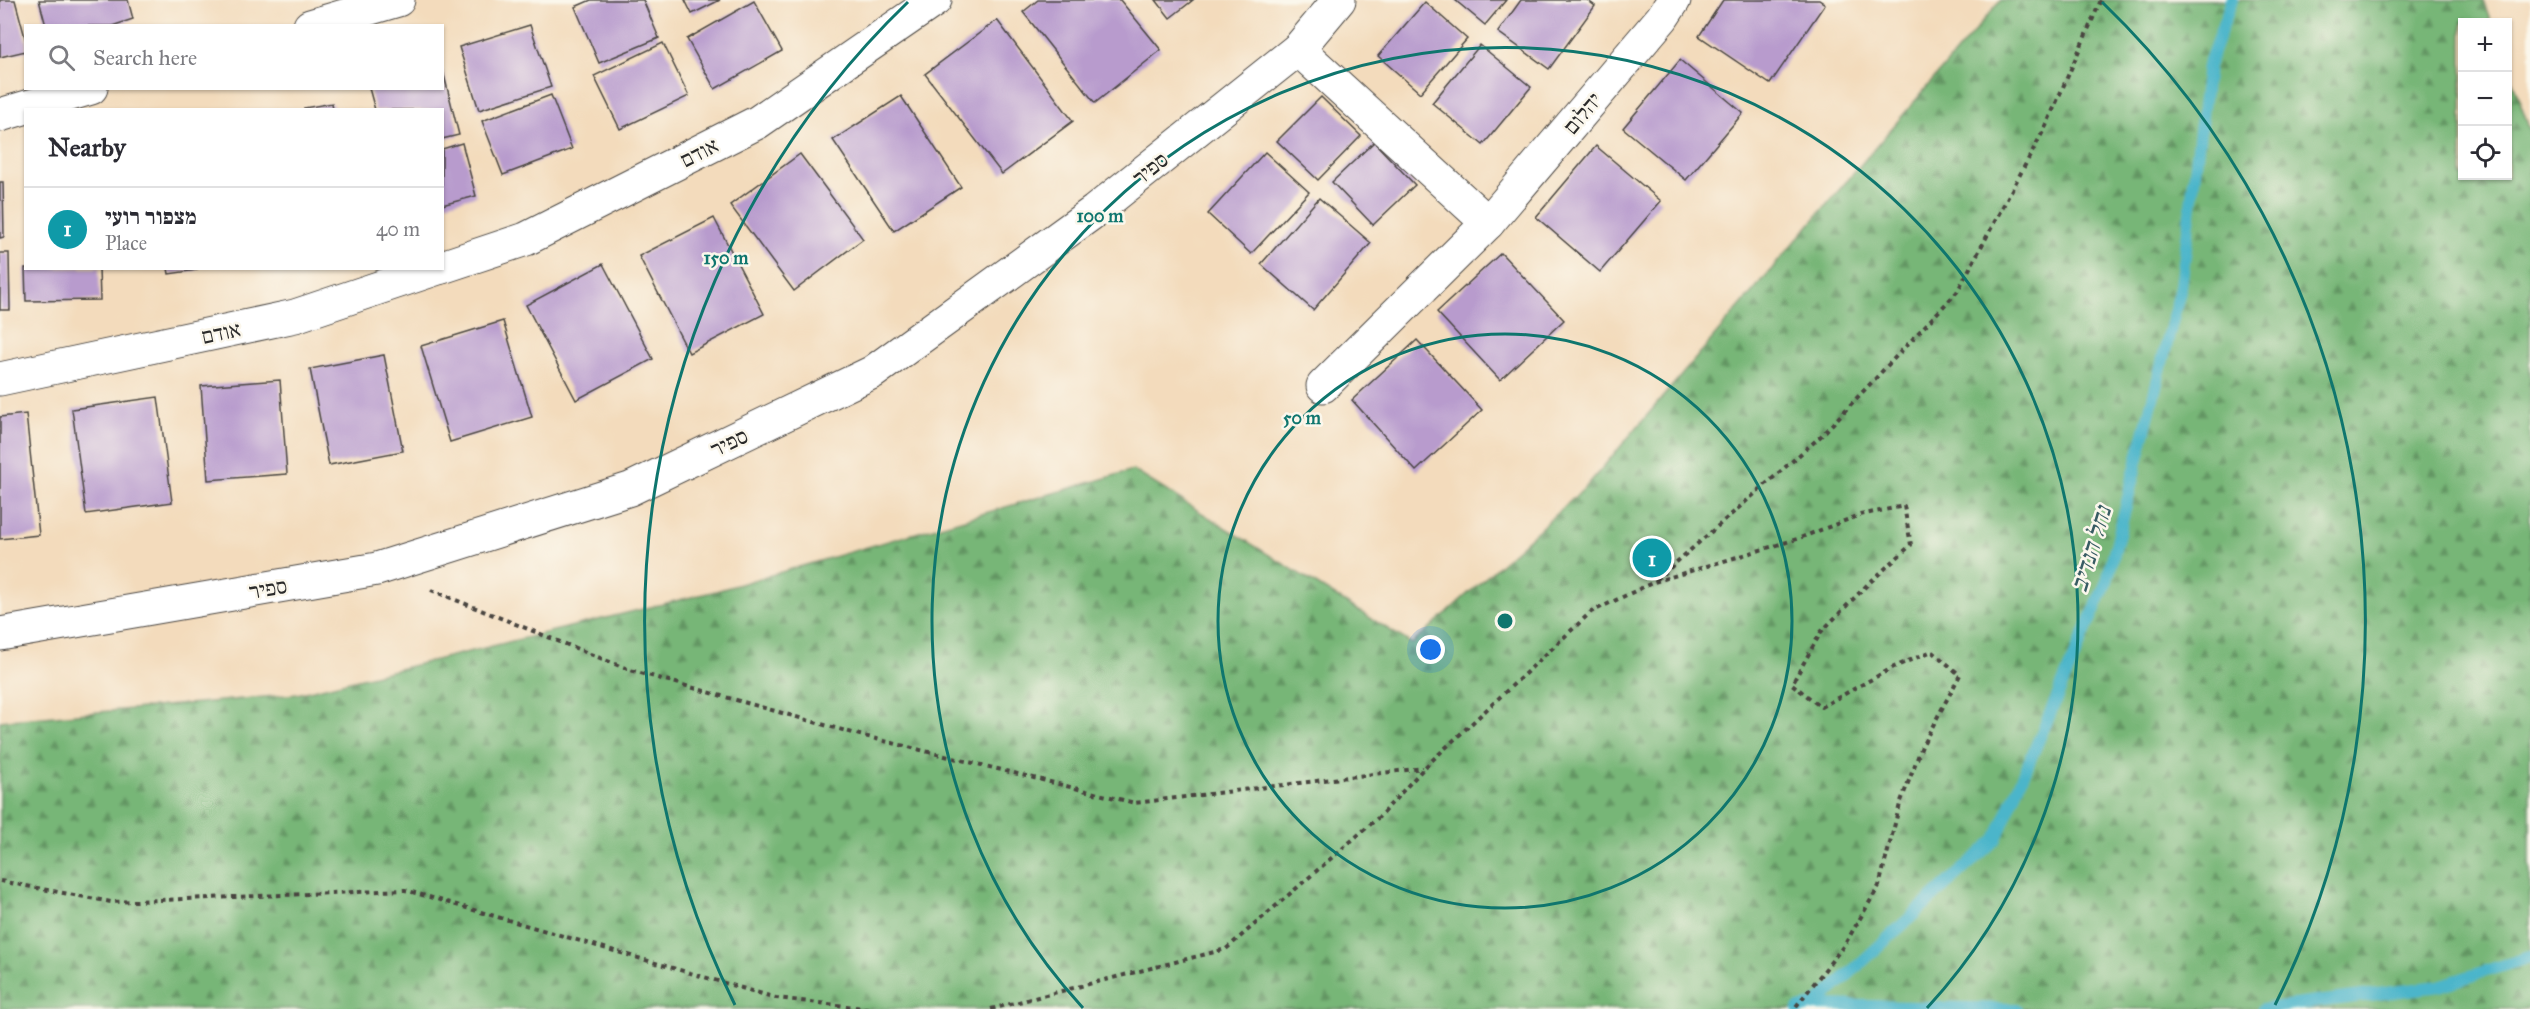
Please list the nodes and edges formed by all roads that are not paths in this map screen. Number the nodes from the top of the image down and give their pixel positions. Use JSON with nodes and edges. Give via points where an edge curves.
{"nodes":[{"id":1,"x":398,"y":0,"type":"edge"},
{"id":2,"x":935,"y":0,"type":"edge"},
{"id":3,"x":1339,"y":0,"type":"edge"},
{"id":4,"x":1674,"y":0,"type":"edge"},
{"id":5,"x":317,"y":24,"type":"edge"},
{"id":6,"x":1298,"y":49,"type":"junction"},
{"id":7,"x":85,"y":90,"type":"edge"},
{"id":8,"x":0,"y":115,"type":"edge"},
{"id":9,"x":1488,"y":223,"type":"junction"},
{"id":10,"x":444,"y":267,"type":"edge"},
{"id":11,"x":434,"y":270,"type":"edge"},
{"id":12,"x":0,"y":379,"type":"edge"},
{"id":13,"x":1323,"y":386,"type":"dead end"},
{"id":14,"x":0,"y":634,"type":"edge"}],
"edges":[{"from":1,"to":5,"type":"street"},
{"from":2,"to":10,"type":"street","name":"אודם","via":[[758,122],[526,239]]},
{"from":3,"to":6,"type":"street","name":"ספיר"},
{"from":4,"to":9,"type":"street","name":"יהלום"},
{"from":6,"to":9,"type":"street"},
{"from":6,"to":14,"type":"street","name":"ספיר","via":[[1095,211],[873,372],[630,489],[377,569]]},
{"from":7,"to":8,"type":"street"},
{"from":9,"to":13,"type":"street","name":"יהלום"},
{"from":11,"to":12,"type":"street","name":"אודם","via":[[295,316]]}]}
